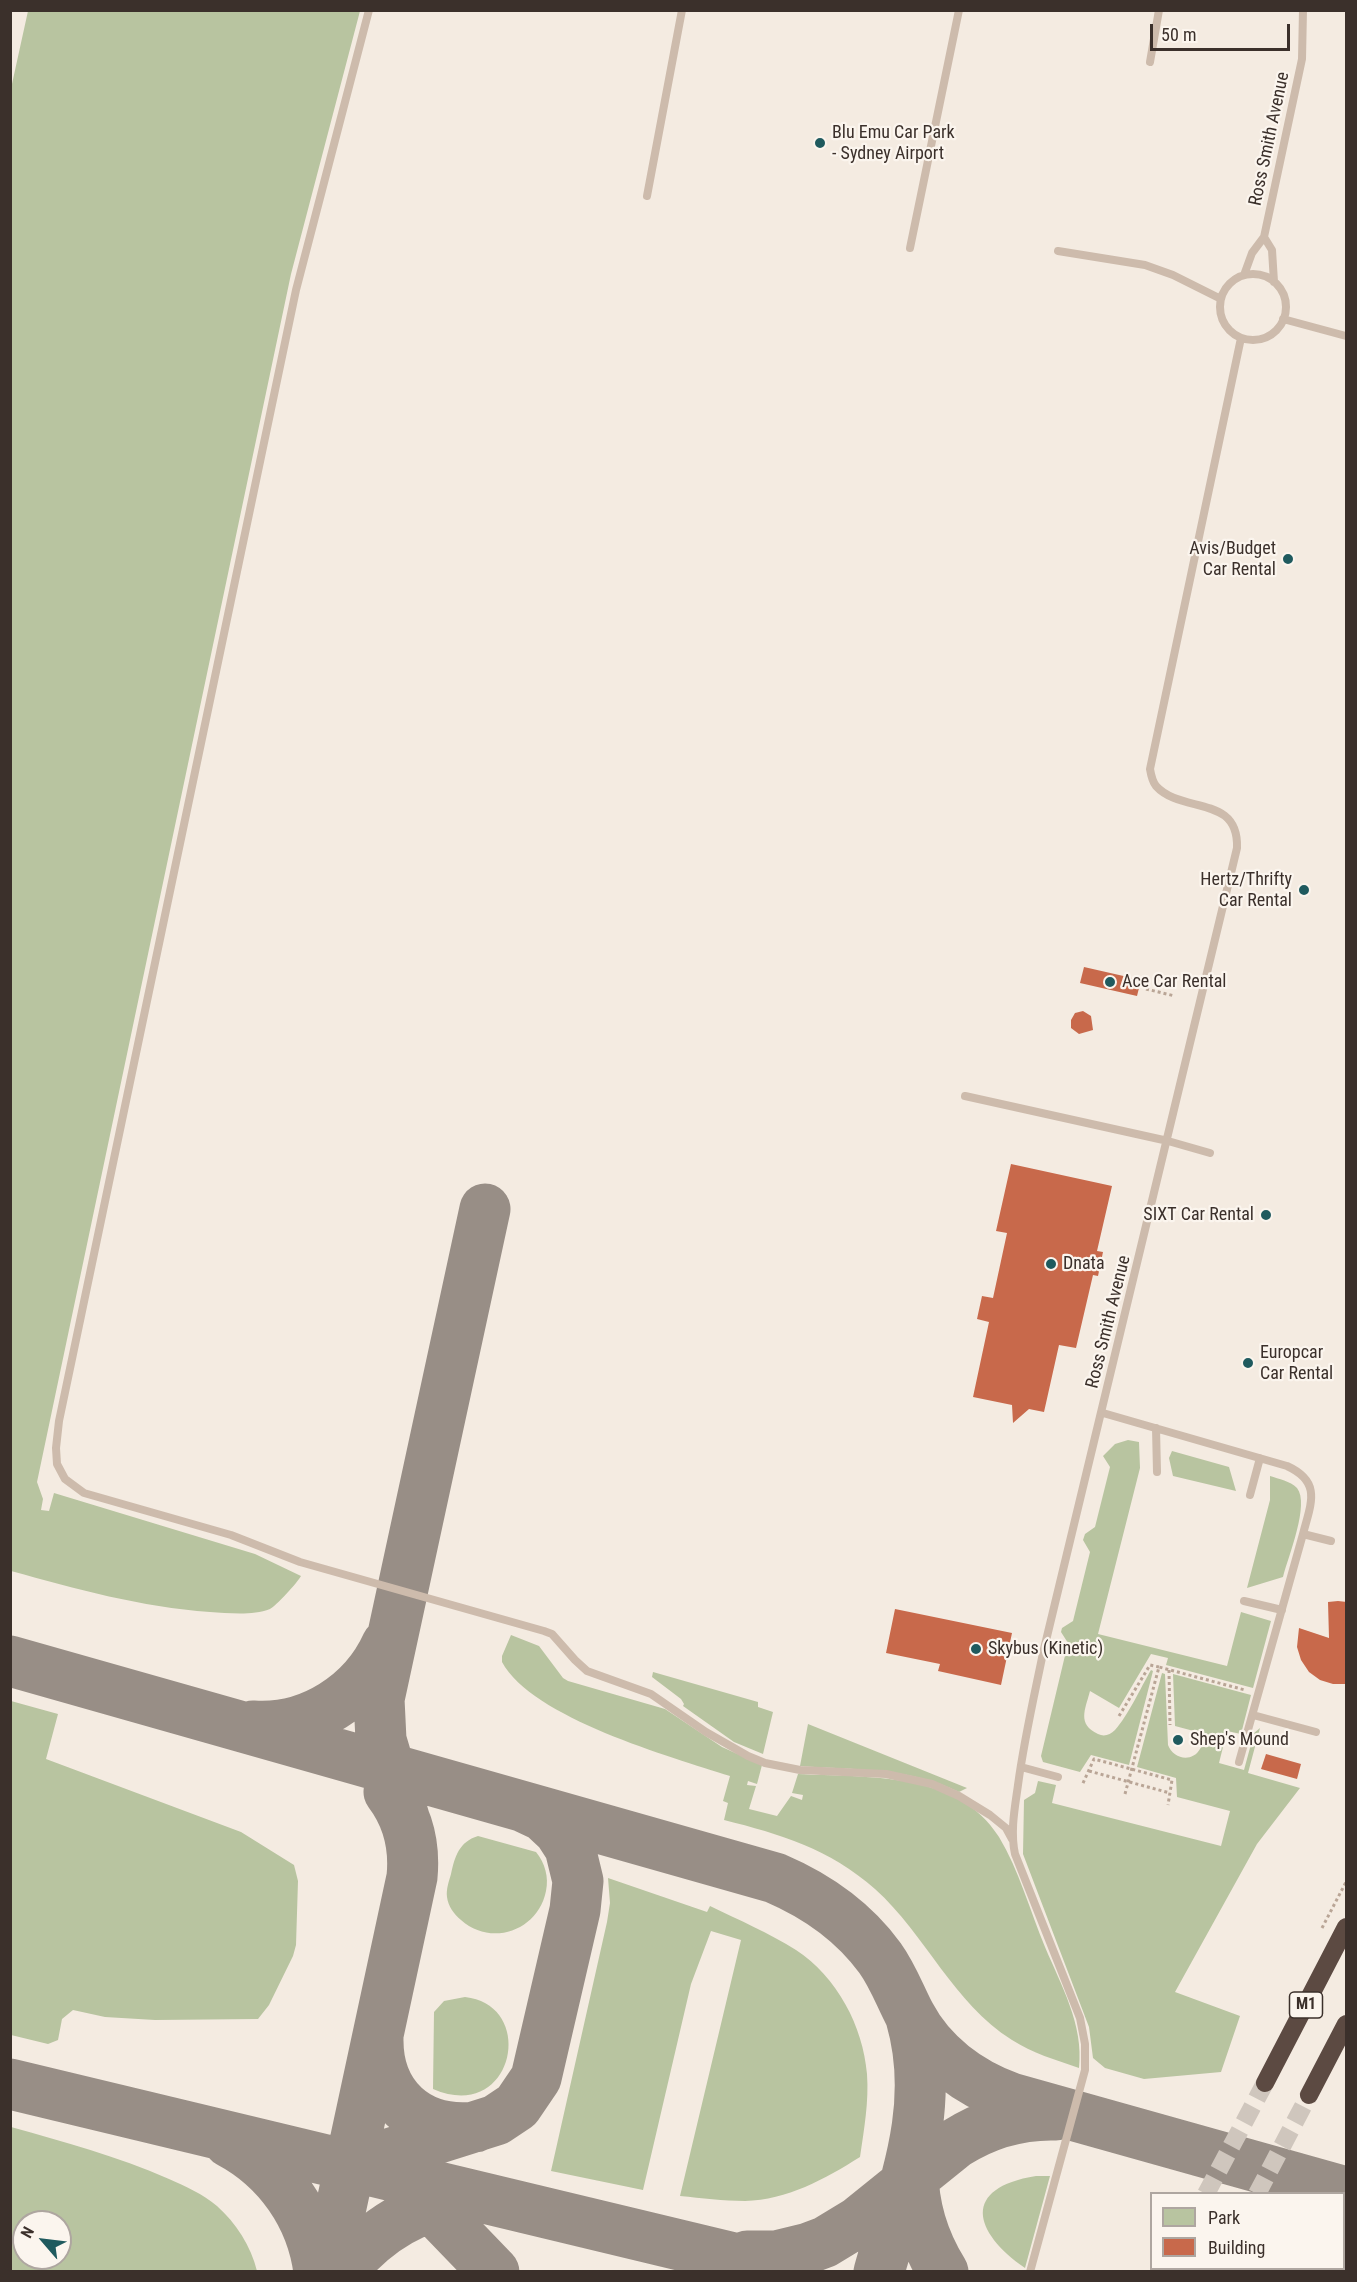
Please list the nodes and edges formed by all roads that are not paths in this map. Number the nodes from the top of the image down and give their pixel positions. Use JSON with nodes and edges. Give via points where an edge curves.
{"nodes":[{"id":1,"x":369,"y":10,"type":"edge"},
{"id":2,"x":682,"y":10,"type":"edge"},
{"id":3,"x":959,"y":10,"type":"edge"},
{"id":4,"x":1159,"y":10,"type":"edge"},
{"id":5,"x":1303,"y":10,"type":"edge"},
{"id":6,"x":1150,"y":62,"type":"dead end"},
{"id":7,"x":647,"y":196,"type":"dead end"},
{"id":8,"x":1264,"y":237,"type":"junction"},
{"id":9,"x":910,"y":248,"type":"dead end"},
{"id":10,"x":1059,"y":251,"type":"dead end"},
{"id":11,"x":1244,"y":275,"type":"junction"},
{"id":12,"x":1274,"y":282,"type":"junction"},
{"id":13,"x":1221,"y":299,"type":"junction"},
{"id":14,"x":1283,"y":319,"type":"junction"},
{"id":15,"x":1347,"y":336,"type":"edge"},
{"id":16,"x":1241,"y":338,"type":"junction"},
{"id":17,"x":965,"y":1096,"type":"dead end"},
{"id":18,"x":1168,"y":1141,"type":"junction"},
{"id":19,"x":1210,"y":1153,"type":"dead end"},
{"id":20,"x":1103,"y":1413,"type":"junction"},
{"id":21,"x":1156,"y":1428,"type":"junction"},
{"id":22,"x":1260,"y":1458,"type":"junction"},
{"id":23,"x":1157,"y":1472,"type":"dead end"},
{"id":24,"x":1250,"y":1495,"type":"dead end"},
{"id":25,"x":1303,"y":1534,"type":"junction"},
{"id":26,"x":1331,"y":1541,"type":"dead end"},
{"id":27,"x":1244,"y":1601,"type":"dead end"},
{"id":28,"x":1282,"y":1610,"type":"junction"},
{"id":29,"x":1253,"y":1714,"type":"junction"},
{"id":30,"x":1316,"y":1732,"type":"dead end"},
{"id":31,"x":1239,"y":1762,"type":"dead end"},
{"id":32,"x":1020,"y":1767,"type":"junction"},
{"id":33,"x":1058,"y":1777,"type":"dead end"},
{"id":34,"x":1012,"y":1839,"type":"junction"},
{"id":35,"x":1347,"y":1927,"type":"edge"},
{"id":36,"x":1347,"y":2025,"type":"edge"},
{"id":37,"x":1265,"y":2083,"type":"tunnel mouth"},
{"id":38,"x":1310,"y":2095,"type":"tunnel mouth"},
{"id":39,"x":1030,"y":2271,"type":"edge"}],
"edges":[{"from":1,"to":34,"type":"lane","via":[[296,290],[59,1421],[57,1464],[70,1484],[93,1497],[231,1535],[300,1562],[544,1630],[587,1671],[651,1694],[748,1756],[791,1768],[886,1774],[932,1784],[990,1815],[1006,1828]]},
{"from":2,"to":7,"type":"lane"},
{"from":3,"to":9,"type":"lane"},
{"from":4,"to":6,"type":"lane"},
{"from":5,"to":8,"type":"lane","name":"Ross Smith Avenue","via":[[1302,59]]},
{"from":8,"to":11,"type":"lane","name":"Ross Smith Avenue","via":[[1252,253]]},
{"from":8,"to":12,"type":"lane","name":"Ross Smith Avenue","via":[[1272,250]]},
{"from":10,"to":13,"type":"lane","via":[[1145,265]]},
{"from":11,"to":12,"type":"lane","via":[[1255,274]]},
{"from":11,"to":13,"type":"lane","via":[[1226,288]]},
{"from":12,"to":14,"type":"lane","via":[[1285,299]]},
{"from":13,"to":16,"type":"lane","via":[[1226,327]]},
{"from":14,"to":15,"type":"lane"},
{"from":14,"to":16,"type":"lane","via":[[1262,339]]},
{"from":16,"to":18,"type":"lane","name":"Ross Smith Avenue","via":[[1150,769],[1158,788],[1170,796],[1214,810],[1229,819],[1238,835]]},
{"from":17,"to":18,"type":"lane"},
{"from":18,"to":19,"type":"lane"},
{"from":18,"to":20,"type":"lane","name":"Ross Smith Avenue"},
{"from":20,"to":21,"type":"lane"},
{"from":20,"to":32,"type":"lane","name":"Ross Smith Avenue","via":[[1043,1653]]},
{"from":21,"to":22,"type":"lane"},
{"from":21,"to":23,"type":"lane"},
{"from":22,"to":24,"type":"lane"},
{"from":22,"to":25,"type":"lane","via":[[1302,1473],[1311,1486]]},
{"from":25,"to":26,"type":"lane"},
{"from":25,"to":28,"type":"lane"},
{"from":27,"to":28,"type":"lane"},
{"from":28,"to":29,"type":"lane"},
{"from":29,"to":30,"type":"lane"},
{"from":29,"to":31,"type":"lane"},
{"from":32,"to":33,"type":"lane"},
{"from":32,"to":34,"type":"lane","name":"Ross Smith Avenue"},
{"from":34,"to":39,"type":"lane","via":[[1017,1861],[1080,2018],[1087,2057]]},
{"from":35,"to":37,"type":"highway","number":"M1"},
{"from":36,"to":38,"type":"highway","number":"M1"}]}
